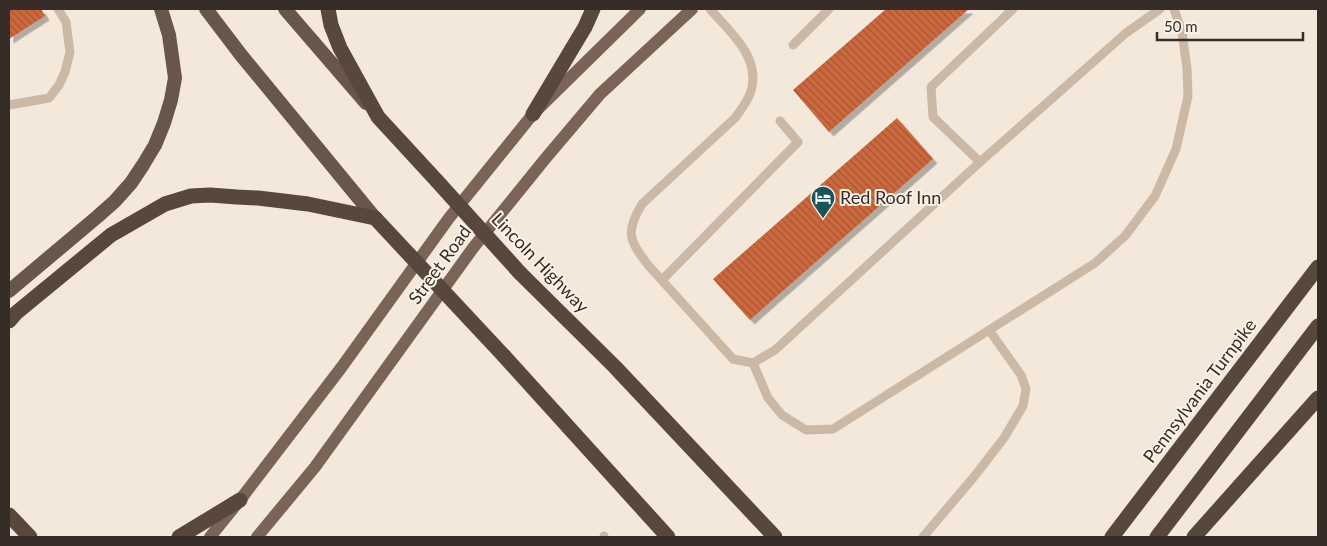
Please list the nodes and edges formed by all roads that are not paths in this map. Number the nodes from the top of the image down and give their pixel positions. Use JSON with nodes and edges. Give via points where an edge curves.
{"nodes":[{"id":1,"x":58,"y":9,"type":"edge"},
{"id":2,"x":161,"y":9,"type":"edge"},
{"id":3,"x":206,"y":9,"type":"edge"},
{"id":4,"x":285,"y":9,"type":"edge"},
{"id":5,"x":328,"y":9,"type":"edge"},
{"id":6,"x":593,"y":9,"type":"edge"},
{"id":7,"x":640,"y":9,"type":"edge"},
{"id":8,"x":692,"y":9,"type":"edge"},
{"id":9,"x":710,"y":9,"type":"edge"},
{"id":10,"x":828,"y":9,"type":"edge"},
{"id":11,"x":1012,"y":9,"type":"edge"},
{"id":12,"x":1160,"y":9,"type":"edge"},
{"id":13,"x":1174,"y":9,"type":"edge"},
{"id":14,"x":793,"y":45,"type":"dead end"},
{"id":15,"x":9,"y":105,"type":"edge"},
{"id":16,"x":533,"y":114,"type":"junction"},
{"id":17,"x":378,"y":117,"type":"junction"},
{"id":18,"x":780,"y":121,"type":"dead end"},
{"id":19,"x":980,"y":162,"type":"junction"},
{"id":20,"x":375,"y":218,"type":"junction"},
{"id":21,"x":1318,"y":267,"type":"edge"},
{"id":22,"x":662,"y":280,"type":"junction"},
{"id":23,"x":9,"y":291,"type":"edge"},
{"id":24,"x":9,"y":321,"type":"edge"},
{"id":25,"x":1318,"y":326,"type":"edge"},
{"id":26,"x":988,"y":330,"type":"junction"},
{"id":27,"x":753,"y":363,"type":"junction"},
{"id":28,"x":1318,"y":398,"type":"edge"},
{"id":29,"x":240,"y":500,"type":"junction"},
{"id":30,"x":9,"y":515,"type":"edge"},
{"id":31,"x":30,"y":536,"type":"edge"},
{"id":32,"x":180,"y":537,"type":"edge"},
{"id":33,"x":210,"y":537,"type":"edge"},
{"id":34,"x":257,"y":537,"type":"edge"},
{"id":35,"x":668,"y":537,"type":"edge"},
{"id":36,"x":775,"y":537,"type":"edge"},
{"id":37,"x":923,"y":537,"type":"edge"},
{"id":38,"x":1112,"y":537,"type":"edge"},
{"id":39,"x":1157,"y":537,"type":"edge"},
{"id":40,"x":1194,"y":537,"type":"edge"}],
"edges":[{"from":1,"to":15,"type":"lane","via":[[66,22],[70,52],[65,72],[48,98]]},
{"from":2,"to":23,"type":"highway","via":[[169,35],[175,78],[164,123],[144,165],[97,218]]},
{"from":3,"to":20,"type":"highway"},
{"from":4,"to":17,"type":"highway","name":"Lincoln Highway"},
{"from":5,"to":17,"type":"highway","via":[[340,48]]},
{"from":6,"to":16,"type":"highway"},
{"from":7,"to":16,"type":"main road","name":"Street Road"},
{"from":8,"to":34,"type":"main road","name":"Street Road","via":[[600,94],[545,159],[473,248],[315,467]]},
{"from":9,"to":22,"type":"lane","via":[[742,45],[750,60],[753,75],[751,91],[735,118],[642,204],[635,215],[630,229],[633,242]]},
{"from":10,"to":14,"type":"lane"},
{"from":11,"to":19,"type":"lane","via":[[931,87],[933,117]]},
{"from":12,"to":19,"type":"lane","via":[[1126,33]]},
{"from":13,"to":26,"type":"lane","via":[[1182,32],[1188,96],[1176,149],[1155,196],[1125,236],[1095,263]]},
{"from":16,"to":29,"type":"main road","name":"Street Road","via":[[450,218]]},
{"from":17,"to":36,"type":"highway","name":"Lincoln Highway","bridge":true,"via":[[520,273],[615,367]]},
{"from":18,"to":22,"type":"lane","via":[[798,142]]},
{"from":19,"to":27,"type":"lane","via":[[775,350]]},
{"from":20,"to":24,"type":"highway","via":[[268,199],[210,194],[191,196],[165,204],[111,235]]},
{"from":20,"to":35,"type":"highway","bridge":true},
{"from":21,"to":38,"type":"highway","name":"Pennsylvania Turnpike"},
{"from":22,"to":27,"type":"lane","via":[[733,359]]},
{"from":25,"to":39,"type":"highway"},
{"from":26,"to":27,"type":"lane","via":[[833,429],[806,430],[782,416],[768,398]]},
{"from":26,"to":37,"type":"lane","via":[[1020,375],[1026,389],[1023,406],[1004,438]]},
{"from":28,"to":40,"type":"highway"},
{"from":29,"to":32,"type":"highway"},
{"from":29,"to":33,"type":"main road","name":"Street Road"},
{"from":30,"to":31,"type":"highway"}]}
